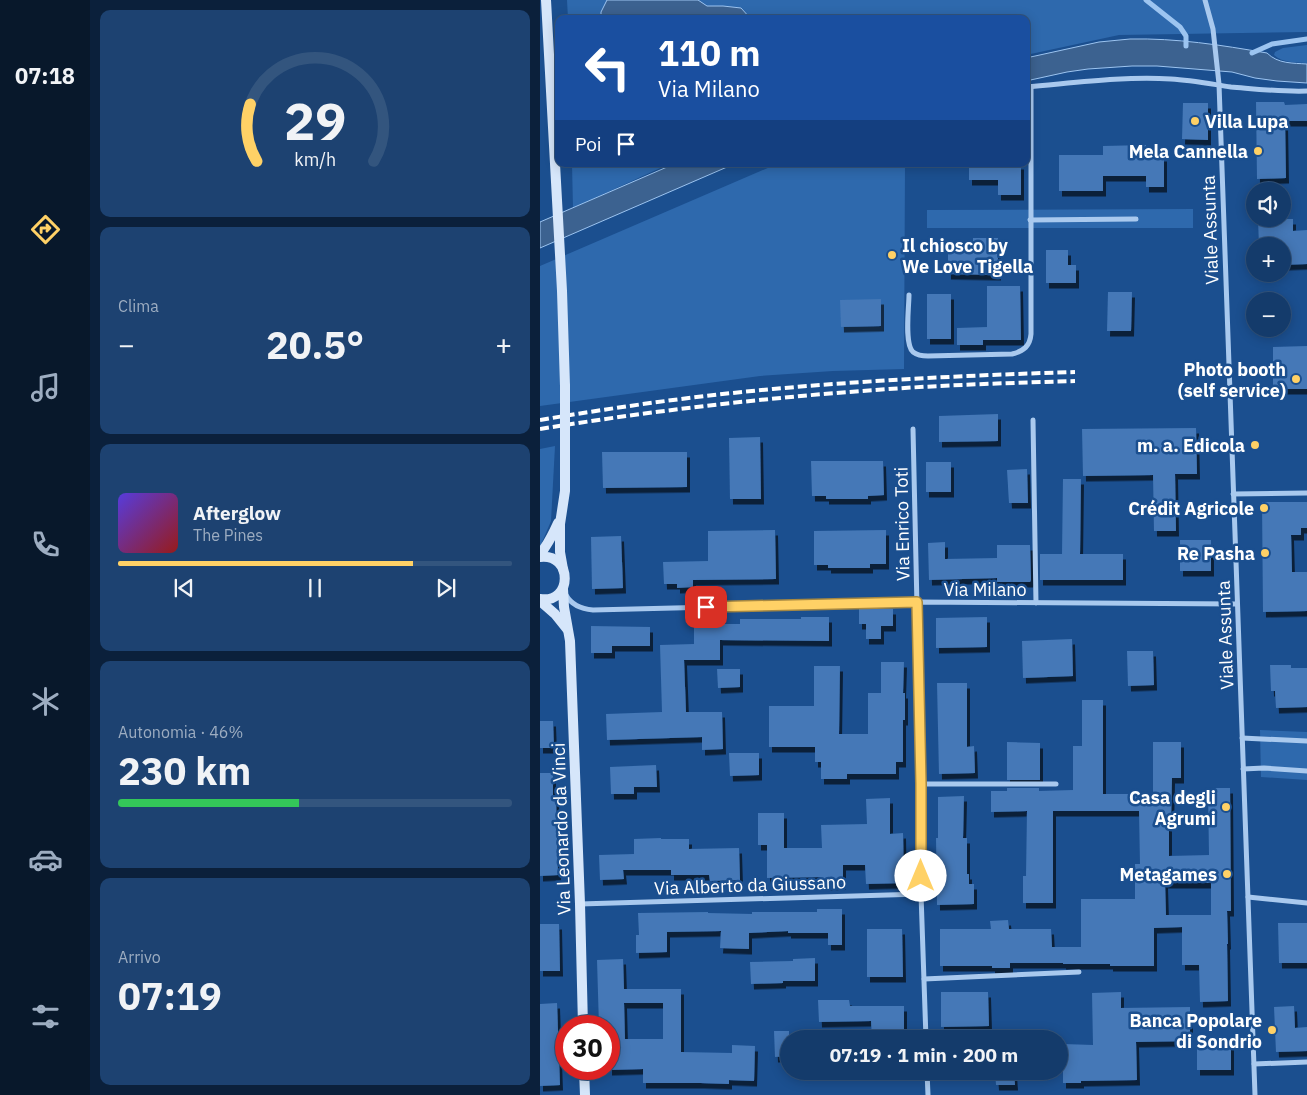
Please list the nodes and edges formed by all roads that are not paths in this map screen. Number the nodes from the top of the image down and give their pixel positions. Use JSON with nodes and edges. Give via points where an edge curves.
{"nodes":[{"id":1,"x":546,"y":0,"type":"edge"},
{"id":2,"x":1205,"y":0,"type":"edge"},
{"id":3,"x":1219,"y":84,"type":"junction"},
{"id":4,"x":1030,"y":87,"type":"edge"},
{"id":5,"x":1307,"y":91,"type":"edge"},
{"id":6,"x":555,"y":162,"type":"edge"},
{"id":7,"x":555,"y":167,"type":"edge"},
{"id":8,"x":1029,"y":167,"type":"edge"},
{"id":9,"x":1136,"y":219,"type":"dead end"},
{"id":10,"x":1030,"y":220,"type":"junction"},
{"id":11,"x":909,"y":295,"type":"dead end"},
{"id":12,"x":1033,"y":420,"type":"dead end"},
{"id":13,"x":913,"y":429,"type":"dead end"},
{"id":14,"x":1307,"y":493,"type":"edge"},
{"id":15,"x":1234,"y":494,"type":"junction"},
{"id":16,"x":560,"y":517,"type":"junction"},
{"id":17,"x":540,"y":556,"type":"edge"},
{"id":18,"x":563,"y":569,"type":"junction"},
{"id":19,"x":563,"y":589,"type":"junction"},
{"id":20,"x":540,"y":600,"type":"edge"},
{"id":21,"x":917,"y":602,"type":"junction"},
{"id":22,"x":1036,"y":603,"type":"junction"},
{"id":23,"x":1237,"y":604,"type":"junction"},
{"id":24,"x":568,"y":630,"type":"junction"},
{"id":25,"x":1242,"y":738,"type":"junction"},
{"id":26,"x":1307,"y":741,"type":"edge"},
{"id":27,"x":1243,"y":769,"type":"junction"},
{"id":28,"x":1307,"y":770,"type":"edge"},
{"id":29,"x":921,"y":784,"type":"junction"},
{"id":30,"x":1056,"y":784,"type":"dead end"},
{"id":31,"x":921,"y":894,"type":"junction"},
{"id":32,"x":1248,"y":897,"type":"junction"},
{"id":33,"x":1307,"y":903,"type":"edge"},
{"id":34,"x":580,"y":904,"type":"junction"},
{"id":35,"x":1078,"y":972,"type":"dead end"},
{"id":36,"x":924,"y":979,"type":"junction"},
{"id":37,"x":583,"y":1015,"type":"edge"},
{"id":38,"x":926,"y":1030,"type":"edge"},
{"id":39,"x":1307,"y":1062,"type":"edge"},
{"id":40,"x":1254,"y":1064,"type":"junction"},
{"id":41,"x":584,"y":1080,"type":"edge"},
{"id":42,"x":927,"y":1080,"type":"edge"},
{"id":43,"x":585,"y":1095,"type":"edge"},
{"id":44,"x":928,"y":1095,"type":"edge"},
{"id":45,"x":1255,"y":1095,"type":"edge"}],
"edges":[{"from":1,"to":6,"type":"street","bridge":true},
{"from":2,"to":3,"type":"street","name":"Viale Assunta","via":[[1213,29]]},
{"from":3,"to":4,"type":"street","via":[[1148,79]]},
{"from":3,"to":5,"type":"street"},
{"from":3,"to":15,"type":"street","name":"Viale Assunta"},
{"from":7,"to":16,"type":"street","bridge":true,"via":[[566,460]]},
{"from":8,"to":10,"type":"street"},
{"from":9,"to":10,"type":"street"},
{"from":10,"to":11,"type":"street","via":[[1031,334],[1025,349],[1007,354],[928,356],[912,352],[908,343]]},
{"from":12,"to":22,"type":"street"},
{"from":13,"to":21,"type":"street","name":"Via Enrico Toti"},
{"from":14,"to":15,"type":"street"},
{"from":15,"to":23,"type":"street","name":"Viale Assunta"},
{"from":16,"to":17,"type":"street"},
{"from":16,"to":18,"type":"street"},
{"from":17,"to":18,"type":"street","via":[[556,560]]},
{"from":18,"to":19,"type":"street","name":"Via Leonardo da Vinci","via":[[566,578]]},
{"from":19,"to":20,"type":"street","via":[[551,598]]},
{"from":19,"to":21,"type":"street","name":"Via Milano","via":[[567,598],[584,610]]},
{"from":19,"to":24,"type":"street","name":"Via Leonardo da Vinci"},
{"from":20,"to":24,"type":"street"},
{"from":21,"to":22,"type":"street","name":"Via Milano"},
{"from":21,"to":29,"type":"street","name":"Via Enrico Toti"},
{"from":22,"to":23,"type":"street","name":"Via Milano"},
{"from":23,"to":25,"type":"street","name":"Viale Assunta"},
{"from":24,"to":34,"type":"street","name":"Via Leonardo da Vinci"},
{"from":25,"to":26,"type":"street"},
{"from":25,"to":27,"type":"street","name":"Viale Assunta"},
{"from":27,"to":28,"type":"street"},
{"from":27,"to":32,"type":"street","name":"Viale Assunta"},
{"from":29,"to":30,"type":"street"},
{"from":29,"to":31,"type":"street","name":"Via Enrico Toti"},
{"from":31,"to":34,"type":"street","name":"Via Alberto da Giussano"},
{"from":31,"to":36,"type":"street","name":"Via Enrico Toti"},
{"from":32,"to":33,"type":"street"},
{"from":32,"to":40,"type":"street","name":"Viale Assunta"},
{"from":34,"to":37,"type":"street","name":"Via Leonardo da Vinci"},
{"from":35,"to":36,"type":"street"},
{"from":36,"to":38,"type":"street","name":"Via Enrico Toti"},
{"from":39,"to":40,"type":"street"},
{"from":40,"to":45,"type":"street","name":"Viale Assunta"},
{"from":41,"to":43,"type":"street"},
{"from":42,"to":44,"type":"street"}]}
